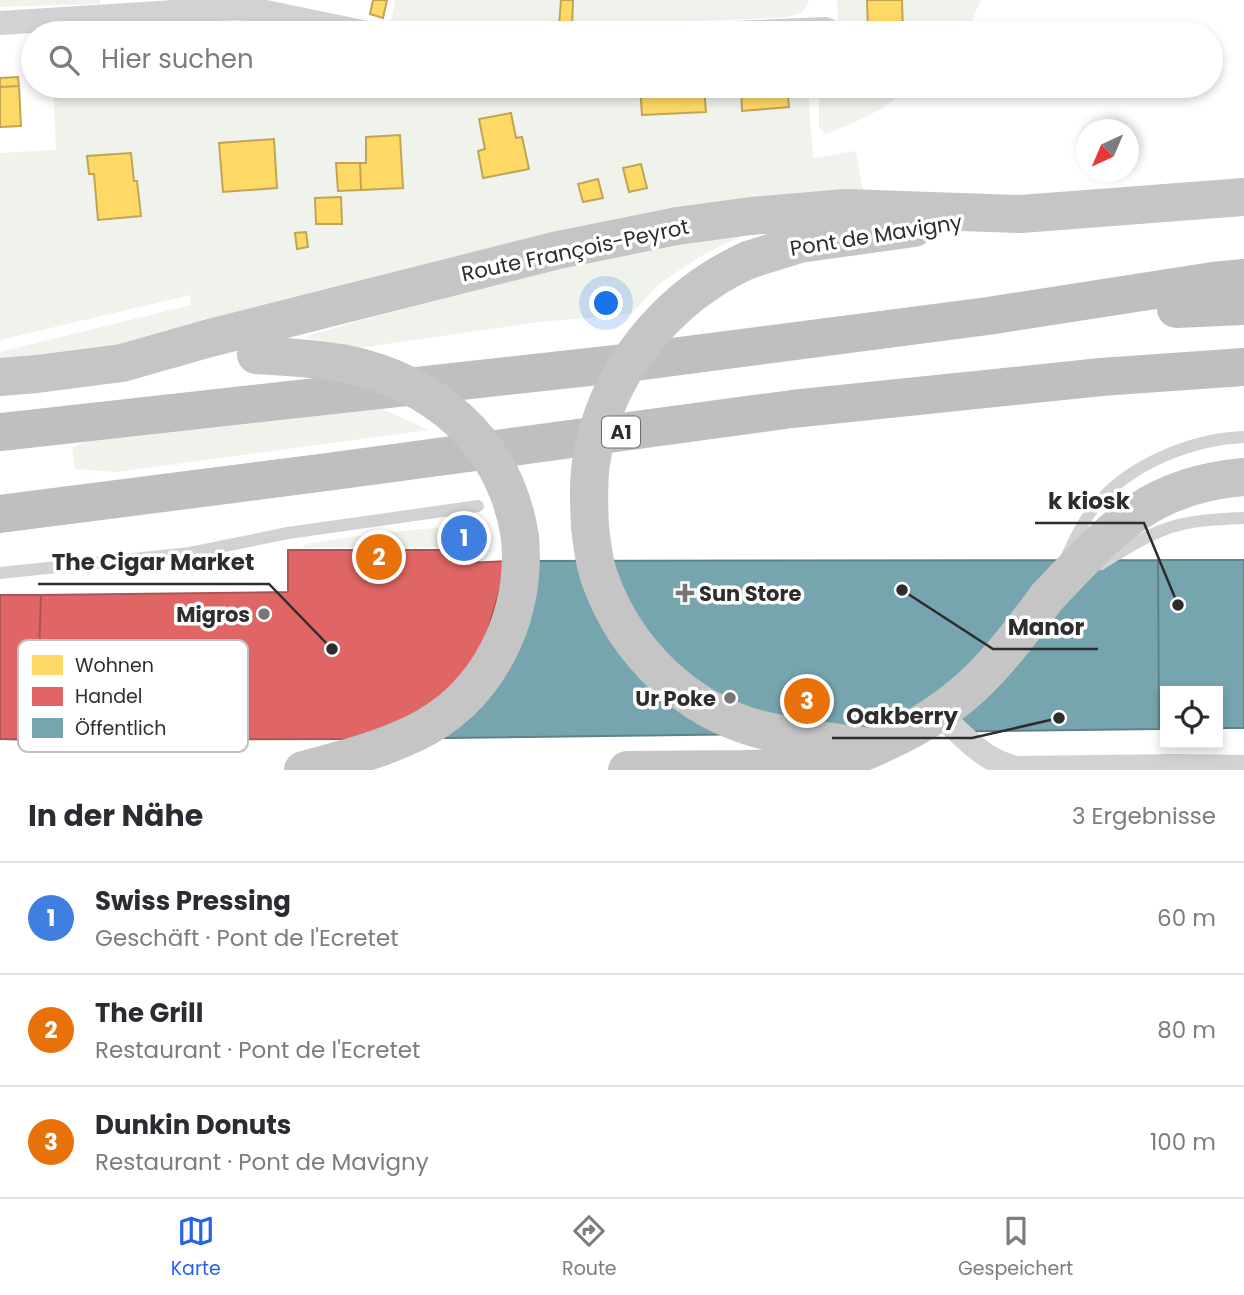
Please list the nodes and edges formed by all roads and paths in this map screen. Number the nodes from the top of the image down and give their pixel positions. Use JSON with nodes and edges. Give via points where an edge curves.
{"nodes":[{"id":1,"x":32,"y":21,"type":"edge"},
{"id":2,"x":309,"y":21,"type":"edge"},
{"id":3,"x":21,"y":22,"type":"edge"},
{"id":4,"x":0,"y":23,"type":"edge"},
{"id":5,"x":1234,"y":195,"type":"edge"},
{"id":6,"x":1021,"y":214,"type":"junction"},
{"id":7,"x":1244,"y":278,"type":"edge"},
{"id":8,"x":1244,"y":306,"type":"edge"},
{"id":9,"x":988,"y":316,"type":"junction"},
{"id":10,"x":122,"y":363,"type":"junction"},
{"id":11,"x":1244,"y":366,"type":"edge"},
{"id":12,"x":0,"y":377,"type":"edge"},
{"id":13,"x":0,"y":432,"type":"edge"},
{"id":14,"x":1244,"y":437,"type":"edge"},
{"id":15,"x":1244,"y":477,"type":"edge"},
{"id":16,"x":478,"y":506,"type":"dead end"},
{"id":17,"x":0,"y":514,"type":"edge"},
{"id":18,"x":1244,"y":518,"type":"edge"},
{"id":19,"x":0,"y":573,"type":"edge"},
{"id":20,"x":1047,"y":597,"type":"junction"},
{"id":21,"x":939,"y":714,"type":"junction"},
{"id":22,"x":876,"y":747,"type":"junction"},
{"id":23,"x":1244,"y":767,"type":"edge"},
{"id":24,"x":303,"y":770,"type":"edge"},
{"id":25,"x":627,"y":770,"type":"edge"}],
"edges":[{"from":1,"to":2,"type":"street","via":[[237,8]]},
{"from":3,"to":4,"type":"street"},
{"from":5,"to":6,"type":"main road","name":"Route François-Peyrot"},
{"from":6,"to":10,"type":"main road","name":"Route François-Peyrot","via":[[846,208],[677,226],[558,250]]},
{"from":6,"to":22,"type":"main road","name":"Pont de Mavigny","bridge":true,"via":[[799,244],[729,269],[696,289],[640,345],[611,397],[596,438],[589,495],[599,578],[612,607],[651,664],[684,693],[741,723]]},
{"from":7,"to":9,"type":"highway"},
{"from":8,"to":9,"type":"highway"},
{"from":9,"to":13,"type":"highway","via":[[634,362]]},
{"from":10,"to":12,"type":"main road","name":"Route François-Peyrot"},
{"from":10,"to":24,"type":"main road","bridge":true,"via":[[256,355],[301,358],[388,376],[432,399],[468,427],[506,487],[520,537],[520,580],[510,626],[482,676],[443,716],[417,732]]},
{"from":11,"to":17,"type":"highway","number":"A1","via":[[792,410]]},
{"from":14,"to":20,"type":"lane","bridge":true,"via":[[1176,451],[1112,489],[1078,531]]},
{"from":15,"to":20,"type":"main road","bridge":true,"via":[[1181,490],[1141,509],[1098,544]]},
{"from":16,"to":19,"type":"lane","via":[[288,533],[190,554]]},
{"from":18,"to":20,"type":"lane","bridge":true,"via":[[1161,530]]},
{"from":20,"to":21,"type":"main road","via":[[995,664]]},
{"from":21,"to":22,"type":"main road"},
{"from":21,"to":23,"type":"street","via":[[988,757],[1017,768]]},
{"from":22,"to":25,"type":"main road","via":[[808,766]]}]}
